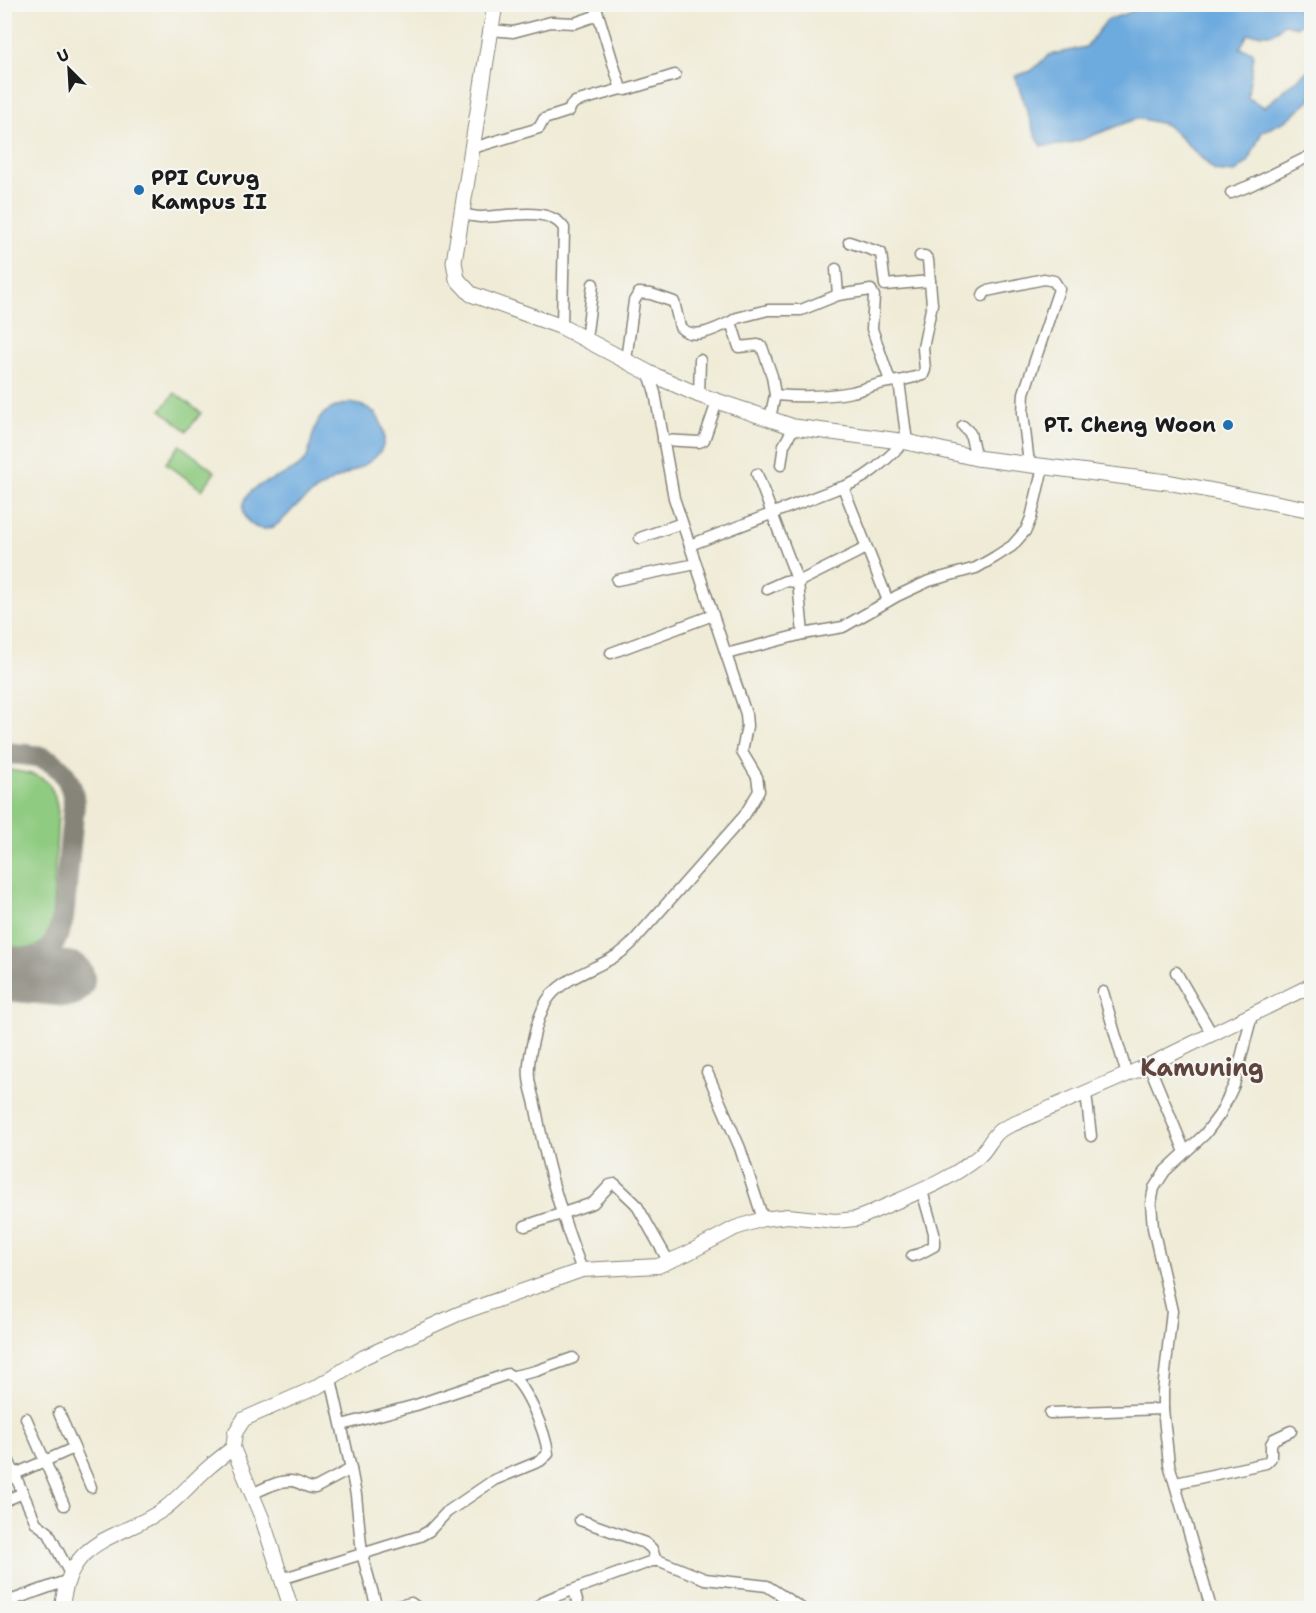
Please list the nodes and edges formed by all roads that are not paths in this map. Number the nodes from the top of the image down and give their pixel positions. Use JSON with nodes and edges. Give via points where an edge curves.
{"nodes":[{"id":1,"x":495,"y":4,"type":"edge"},
{"id":2,"x":596,"y":10,"type":"edge"},
{"id":3,"x":491,"y":30,"type":"junction"},
{"id":4,"x":675,"y":75,"type":"dead end"},
{"id":5,"x":621,"y":88,"type":"junction"},
{"id":6,"x":473,"y":148,"type":"junction"},
{"id":7,"x":1311,"y":155,"type":"edge"},
{"id":8,"x":1231,"y":193,"type":"dead end"},
{"id":9,"x":462,"y":214,"type":"junction"},
{"id":10,"x":849,"y":242,"type":"dead end"},
{"id":11,"x":920,"y":256,"type":"dead end"},
{"id":12,"x":836,"y":269,"type":"dead end"},
{"id":13,"x":930,"y":282,"type":"junction"},
{"id":14,"x":592,"y":284,"type":"dead end"},
{"id":15,"x":838,"y":295,"type":"junction"},
{"id":16,"x":983,"y":296,"type":"dead end"},
{"id":17,"x":731,"y":322,"type":"junction"},
{"id":18,"x":562,"y":327,"type":"junction"},
{"id":19,"x":586,"y":340,"type":"junction"},
{"id":20,"x":627,"y":360,"type":"junction"},
{"id":21,"x":700,"y":360,"type":"dead end"},
{"id":22,"x":649,"y":373,"type":"junction"},
{"id":23,"x":894,"y":381,"type":"junction"},
{"id":24,"x":699,"y":394,"type":"junction"},
{"id":25,"x":775,"y":395,"type":"junction"},
{"id":26,"x":717,"y":402,"type":"junction"},
{"id":27,"x":770,"y":417,"type":"junction"},
{"id":28,"x":963,"y":426,"type":"dead end"},
{"id":29,"x":794,"y":427,"type":"junction"},
{"id":30,"x":663,"y":440,"type":"junction"},
{"id":31,"x":905,"y":442,"type":"junction"},
{"id":32,"x":976,"y":458,"type":"junction"},
{"id":33,"x":781,"y":465,"type":"dead end"},
{"id":34,"x":1036,"y":466,"type":"junction"},
{"id":35,"x":757,"y":474,"type":"dead end"},
{"id":36,"x":843,"y":487,"type":"junction"},
{"id":37,"x":1311,"y":510,"type":"edge"},
{"id":38,"x":773,"y":513,"type":"junction"},
{"id":39,"x":682,"y":523,"type":"junction"},
{"id":40,"x":640,"y":538,"type":"dead end"},
{"id":41,"x":690,"y":545,"type":"junction"},
{"id":42,"x":866,"y":548,"type":"junction"},
{"id":43,"x":696,"y":564,"type":"junction"},
{"id":44,"x":617,"y":580,"type":"dead end"},
{"id":45,"x":798,"y":582,"type":"junction"},
{"id":46,"x":767,"y":589,"type":"dead end"},
{"id":47,"x":888,"y":601,"type":"junction"},
{"id":48,"x":713,"y":615,"type":"junction"},
{"id":49,"x":803,"y":634,"type":"junction"},
{"id":50,"x":611,"y":653,"type":"dead end"},
{"id":51,"x":726,"y":654,"type":"junction"},
{"id":52,"x":1176,"y":972,"type":"dead end"},
{"id":53,"x":1307,"y":987,"type":"edge"},
{"id":54,"x":1103,"y":992,"type":"dead end"},
{"id":55,"x":1252,"y":1015,"type":"junction"},
{"id":56,"x":1212,"y":1034,"type":"junction"},
{"id":57,"x":1149,"y":1065,"type":"junction"},
{"id":58,"x":707,"y":1072,"type":"dead end"},
{"id":59,"x":1126,"y":1075,"type":"junction"},
{"id":60,"x":1086,"y":1093,"type":"junction"},
{"id":61,"x":1091,"y":1136,"type":"dead end"},
{"id":62,"x":1185,"y":1152,"type":"junction"},
{"id":63,"x":922,"y":1191,"type":"junction"},
{"id":64,"x":561,"y":1214,"type":"junction"},
{"id":65,"x":763,"y":1219,"type":"junction"},
{"id":66,"x":525,"y":1226,"type":"dead end"},
{"id":67,"x":912,"y":1256,"type":"dead end"},
{"id":68,"x":669,"y":1262,"type":"junction"},
{"id":69,"x":582,"y":1270,"type":"junction"},
{"id":70,"x":573,"y":1358,"type":"dead end"},
{"id":71,"x":514,"y":1376,"type":"junction"},
{"id":72,"x":331,"y":1379,"type":"junction"},
{"id":73,"x":1163,"y":1409,"type":"junction"},
{"id":74,"x":58,"y":1413,"type":"dead end"},
{"id":75,"x":1050,"y":1413,"type":"dead end"},
{"id":76,"x":26,"y":1418,"type":"dead end"},
{"id":77,"x":342,"y":1425,"type":"junction"},
{"id":78,"x":1291,"y":1431,"type":"dead end"},
{"id":79,"x":74,"y":1448,"type":"junction"},
{"id":80,"x":233,"y":1448,"type":"junction"},
{"id":81,"x":4,"y":1450,"type":"edge"},
{"id":82,"x":45,"y":1461,"type":"junction"},
{"id":83,"x":7,"y":1462,"type":"edge"},
{"id":84,"x":351,"y":1469,"type":"junction"},
{"id":85,"x":15,"y":1474,"type":"junction"},
{"id":86,"x":1176,"y":1483,"type":"junction"},
{"id":87,"x":91,"y":1487,"type":"dead end"},
{"id":88,"x":23,"y":1493,"type":"junction"},
{"id":89,"x":252,"y":1494,"type":"junction"},
{"id":90,"x":4,"y":1501,"type":"edge"},
{"id":91,"x":64,"y":1505,"type":"dead end"},
{"id":92,"x":580,"y":1520,"type":"dead end"},
{"id":93,"x":362,"y":1554,"type":"junction"},
{"id":94,"x":656,"y":1561,"type":"junction"},
{"id":95,"x":68,"y":1578,"type":"junction"},
{"id":96,"x":281,"y":1579,"type":"junction"},
{"id":97,"x":574,"y":1590,"type":"junction"},
{"id":98,"x":4,"y":1603,"type":"edge"},
{"id":99,"x":62,"y":1608,"type":"edge"},
{"id":100,"x":291,"y":1608,"type":"edge"},
{"id":101,"x":377,"y":1608,"type":"edge"},
{"id":102,"x":388,"y":1608,"type":"edge"},
{"id":103,"x":418,"y":1608,"type":"edge"},
{"id":104,"x":536,"y":1608,"type":"edge"},
{"id":105,"x":579,"y":1608,"type":"edge"},
{"id":106,"x":801,"y":1608,"type":"edge"},
{"id":107,"x":1211,"y":1608,"type":"edge"}],
"edges":[{"from":1,"to":3,"type":"main road"},
{"from":2,"to":3,"type":"street","via":[[575,22],[550,22],[513,32]]},
{"from":2,"to":5,"type":"street"},
{"from":3,"to":6,"type":"main road"},
{"from":4,"to":5,"type":"street","via":[[626,90]]},
{"from":5,"to":6,"type":"street","via":[[575,102],[569,111],[544,119],[539,128]]},
{"from":6,"to":9,"type":"main road"},
{"from":7,"to":8,"type":"street"},
{"from":9,"to":18,"type":"main road","via":[[454,262],[459,284],[471,294]]},
{"from":9,"to":18,"type":"street","via":[[539,214],[562,224]]},
{"from":10,"to":13,"type":"street","via":[[880,254],[885,285]]},
{"from":11,"to":13,"type":"street","via":[[927,257]]},
{"from":12,"to":15,"type":"street"},
{"from":13,"to":23,"type":"street","via":[[932,303],[923,348],[925,370],[923,375]]},
{"from":14,"to":19,"type":"street"},
{"from":15,"to":17,"type":"street","via":[[801,310],[768,310]]},
{"from":15,"to":23,"type":"street","via":[[869,289],[874,293],[872,329]]},
{"from":16,"to":34,"type":"street","via":[[987,291],[1044,279],[1054,281],[1059,289],[1024,393],[1023,413]]},
{"from":17,"to":20,"type":"street","via":[[708,333],[689,333],[680,327],[674,302],[639,293],[633,301]]},
{"from":17,"to":25,"type":"street","via":[[739,347],[762,348]]},
{"from":18,"to":19,"type":"main road"},
{"from":19,"to":20,"type":"main road"},
{"from":20,"to":22,"type":"main road"},
{"from":21,"to":24,"type":"street"},
{"from":22,"to":24,"type":"main road"},
{"from":22,"to":30,"type":"street"},
{"from":23,"to":25,"type":"street","via":[[835,394]]},
{"from":23,"to":31,"type":"street"},
{"from":24,"to":26,"type":"main road"},
{"from":25,"to":27,"type":"street"},
{"from":26,"to":27,"type":"main road"},
{"from":26,"to":30,"type":"street","via":[[704,440]]},
{"from":27,"to":29,"type":"main road"},
{"from":28,"to":32,"type":"street","via":[[970,433]]},
{"from":29,"to":31,"type":"main road"},
{"from":29,"to":33,"type":"street","via":[[784,445]]},
{"from":30,"to":39,"type":"street"},
{"from":31,"to":32,"type":"main road"},
{"from":31,"to":36,"type":"street","via":[[884,463]]},
{"from":32,"to":34,"type":"main road"},
{"from":34,"to":37,"type":"main road","via":[[1167,482]]},
{"from":34,"to":47,"type":"street","via":[[1031,518],[1012,546],[976,568],[929,581]]},
{"from":35,"to":38,"type":"street"},
{"from":36,"to":38,"type":"street"},
{"from":36,"to":42,"type":"street"},
{"from":38,"to":41,"type":"street"},
{"from":38,"to":45,"type":"street"},
{"from":39,"to":40,"type":"street"},
{"from":39,"to":41,"type":"street"},
{"from":41,"to":43,"type":"street"},
{"from":42,"to":45,"type":"street"},
{"from":42,"to":47,"type":"street"},
{"from":43,"to":44,"type":"street"},
{"from":43,"to":48,"type":"street"},
{"from":45,"to":46,"type":"street","via":[[785,581]]},
{"from":45,"to":49,"type":"street"},
{"from":47,"to":49,"type":"street","via":[[843,627]]},
{"from":48,"to":50,"type":"street"},
{"from":48,"to":51,"type":"street"},
{"from":49,"to":51,"type":"street"},
{"from":51,"to":64,"type":"street","via":[[746,714],[742,752],[759,783],[757,797],[631,944],[617,956],[560,986],[541,1014],[528,1077]]},
{"from":52,"to":56,"type":"street"},
{"from":53,"to":55,"type":"street"},
{"from":54,"to":59,"type":"street"},
{"from":55,"to":56,"type":"street"},
{"from":55,"to":62,"type":"street","via":[[1234,1085],[1220,1114]]},
{"from":56,"to":57,"type":"street"},
{"from":57,"to":59,"type":"street"},
{"from":57,"to":62,"type":"street"},
{"from":58,"to":65,"type":"street","via":[[740,1148]]},
{"from":59,"to":60,"type":"street"},
{"from":60,"to":61,"type":"street"},
{"from":60,"to":63,"type":"street","via":[[1002,1129],[978,1158]]},
{"from":62,"to":73,"type":"street","via":[[1159,1179],[1151,1203],[1172,1311]]},
{"from":63,"to":65,"type":"street","via":[[856,1219]]},
{"from":63,"to":67,"type":"street","via":[[934,1246]]},
{"from":64,"to":66,"type":"street"},
{"from":64,"to":68,"type":"street","via":[[593,1203],[615,1184],[636,1204]]},
{"from":64,"to":69,"type":"street"},
{"from":65,"to":68,"type":"street","via":[[735,1228]]},
{"from":68,"to":69,"type":"street","via":[[643,1268]]},
{"from":69,"to":72,"type":"street","via":[[458,1314],[364,1357]]},
{"from":70,"to":71,"type":"street"},
{"from":71,"to":77,"type":"street","via":[[506,1373],[417,1405]]},
{"from":71,"to":93,"type":"street","via":[[541,1424],[547,1456],[494,1480],[420,1536]]},
{"from":72,"to":77,"type":"street"},
{"from":72,"to":80,"type":"street","via":[[244,1419],[234,1433]]},
{"from":73,"to":75,"type":"street"},
{"from":73,"to":86,"type":"street","via":[[1169,1464]]},
{"from":74,"to":79,"type":"street"},
{"from":76,"to":82,"type":"street"},
{"from":77,"to":84,"type":"street"},
{"from":78,"to":86,"type":"street","via":[[1274,1439],[1271,1458],[1266,1463]]},
{"from":79,"to":82,"type":"street"},
{"from":79,"to":87,"type":"street"},
{"from":80,"to":89,"type":"street"},
{"from":80,"to":95,"type":"street","via":[[165,1508],[96,1544]]},
{"from":81,"to":83,"type":"street"},
{"from":82,"to":85,"type":"street"},
{"from":82,"to":91,"type":"street"},
{"from":83,"to":85,"type":"street"},
{"from":84,"to":89,"type":"street","via":[[313,1488],[287,1481]]},
{"from":84,"to":93,"type":"street"},
{"from":85,"to":88,"type":"street"},
{"from":86,"to":107,"type":"street"},
{"from":88,"to":90,"type":"street"},
{"from":88,"to":95,"type":"street","via":[[36,1523],[48,1532]]},
{"from":89,"to":96,"type":"street"},
{"from":92,"to":94,"type":"street","via":[[650,1546]]},
{"from":93,"to":96,"type":"street"},
{"from":93,"to":101,"type":"street"},
{"from":94,"to":97,"type":"street"},
{"from":94,"to":106,"type":"street","via":[[705,1579],[761,1584]]},
{"from":95,"to":98,"type":"street"},
{"from":95,"to":99,"type":"street"},
{"from":96,"to":100,"type":"street"},
{"from":97,"to":104,"type":"street"},
{"from":97,"to":105,"type":"street"},
{"from":102,"to":103,"type":"street","via":[[411,1603]]}]}
